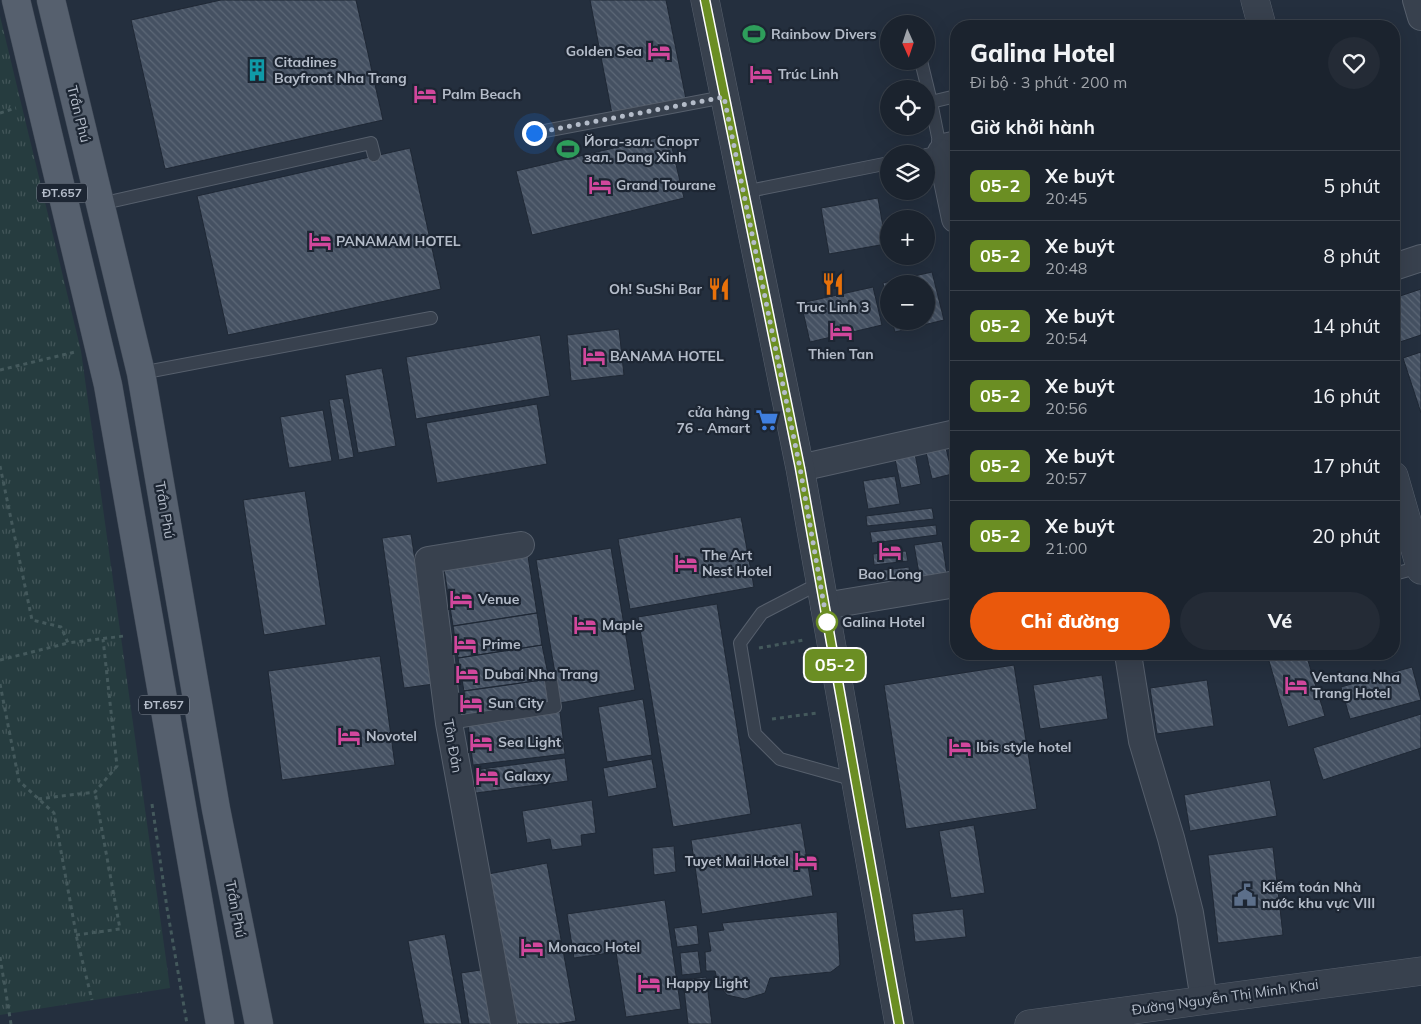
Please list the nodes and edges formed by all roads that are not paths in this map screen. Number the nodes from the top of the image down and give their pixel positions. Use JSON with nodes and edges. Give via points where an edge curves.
{"nodes":[{"id":1,"x":16,"y":0,"type":"edge"},
{"id":2,"x":51,"y":0,"type":"edge"},
{"id":3,"x":705,"y":0,"type":"edge"},
{"id":4,"x":1255,"y":0,"type":"edge"},
{"id":5,"x":1416,"y":0,"type":"edge"},
{"id":6,"x":1421,"y":17,"type":"edge"},
{"id":7,"x":1260,"y":20,"type":"edge"},
{"id":8,"x":724,"y":97,"type":"junction"},
{"id":9,"x":950,"y":97,"type":"edge"},
{"id":10,"x":935,"y":101,"type":"edge"},
{"id":11,"x":935,"y":122,"type":"edge"},
{"id":12,"x":534,"y":133,"type":"dead end"},
{"id":13,"x":940,"y":146,"type":"edge"},
{"id":14,"x":374,"y":155,"type":"dead end"},
{"id":15,"x":880,"y":165,"type":"edge"},
{"id":16,"x":744,"y":192,"type":"junction"},
{"id":17,"x":950,"y":192,"type":"edge"},
{"id":18,"x":100,"y":204,"type":"junction"},
{"id":19,"x":1421,"y":258,"type":"edge"},
{"id":20,"x":1400,"y":264,"type":"edge"},
{"id":21,"x":431,"y":318,"type":"dead end"},
{"id":22,"x":141,"y":373,"type":"junction"},
{"id":23,"x":950,"y":434,"type":"edge"},
{"id":24,"x":800,"y":468,"type":"junction"},
{"id":25,"x":1400,"y":491,"type":"edge"},
{"id":26,"x":1415,"y":528,"type":"edge"},
{"id":27,"x":522,"y":545,"type":"dead end"},
{"id":28,"x":1420,"y":568,"type":"edge"},
{"id":29,"x":1400,"y":573,"type":"edge"},
{"id":30,"x":950,"y":584,"type":"edge"},
{"id":31,"x":822,"y":594,"type":"junction"},
{"id":32,"x":1129,"y":660,"type":"edge"},
{"id":33,"x":551,"y":681,"type":"dead end"},
{"id":34,"x":449,"y":722,"type":"junction"},
{"id":35,"x":855,"y":780,"type":"junction"},
{"id":36,"x":1421,"y":971,"type":"edge"},
{"id":37,"x":1204,"y":1000,"type":"junction"},
{"id":38,"x":1119,"y":1018,"type":"edge"},
{"id":39,"x":220,"y":1024,"type":"edge"},
{"id":40,"x":259,"y":1024,"type":"edge"},
{"id":41,"x":504,"y":1024,"type":"edge"},
{"id":42,"x":899,"y":1024,"type":"edge"},
{"id":43,"x":1029,"y":1024,"type":"edge"}],
"edges":[{"from":1,"to":39,"type":"main road","number":"ĐT.657","via":[[108,385]]},
{"from":2,"to":18,"type":"main road","name":"Trần Phú","number":"ĐT.657"},
{"from":3,"to":8,"type":"street"},
{"from":4,"to":7,"type":"street"},
{"from":5,"to":6,"type":"street"},
{"from":8,"to":12,"type":"lane"},
{"from":8,"to":16,"type":"street"},
{"from":9,"to":10,"type":"lane"},
{"from":11,"to":13,"type":"lane"},
{"from":13,"to":17,"type":"street"},
{"from":14,"to":18,"type":"lane","via":[[371,143]]},
{"from":15,"to":16,"type":"lane"},
{"from":16,"to":24,"type":"street"},
{"from":18,"to":22,"type":"main road","name":"Trần Phú","number":"ĐT.657"},
{"from":19,"to":20,"type":"street"},
{"from":21,"to":22,"type":"lane"},
{"from":22,"to":40,"type":"main road","name":"Trần Phú","number":"ĐT.657","via":[[216,809]]},
{"from":23,"to":24,"type":"street"},
{"from":24,"to":31,"type":"street"},
{"from":25,"to":26,"type":"street"},
{"from":26,"to":28,"type":"street"},
{"from":27,"to":34,"type":"street","name":"Tôn Đản","via":[[428,560]]},
{"from":28,"to":29,"type":"lane"},
{"from":30,"to":31,"type":"street"},
{"from":31,"to":35,"type":"street"},
{"from":31,"to":35,"type":"lane","via":[[762,614],[740,643],[755,734],[780,759]]},
{"from":32,"to":37,"type":"street","via":[[1142,741],[1190,913]]},
{"from":33,"to":34,"type":"lane","via":[[555,707]]},
{"from":34,"to":41,"type":"street","name":"Tôn Đản"},
{"from":35,"to":42,"type":"street"},
{"from":36,"to":37,"type":"street","name":"Đường Nguyễn Thị Minh Khai"},
{"from":37,"to":38,"type":"street","name":"Đường Nguyễn Thị Minh Khai"},
{"from":38,"to":43,"type":"street","name":"Đường Nguyễn Thị Minh Khai"}]}
